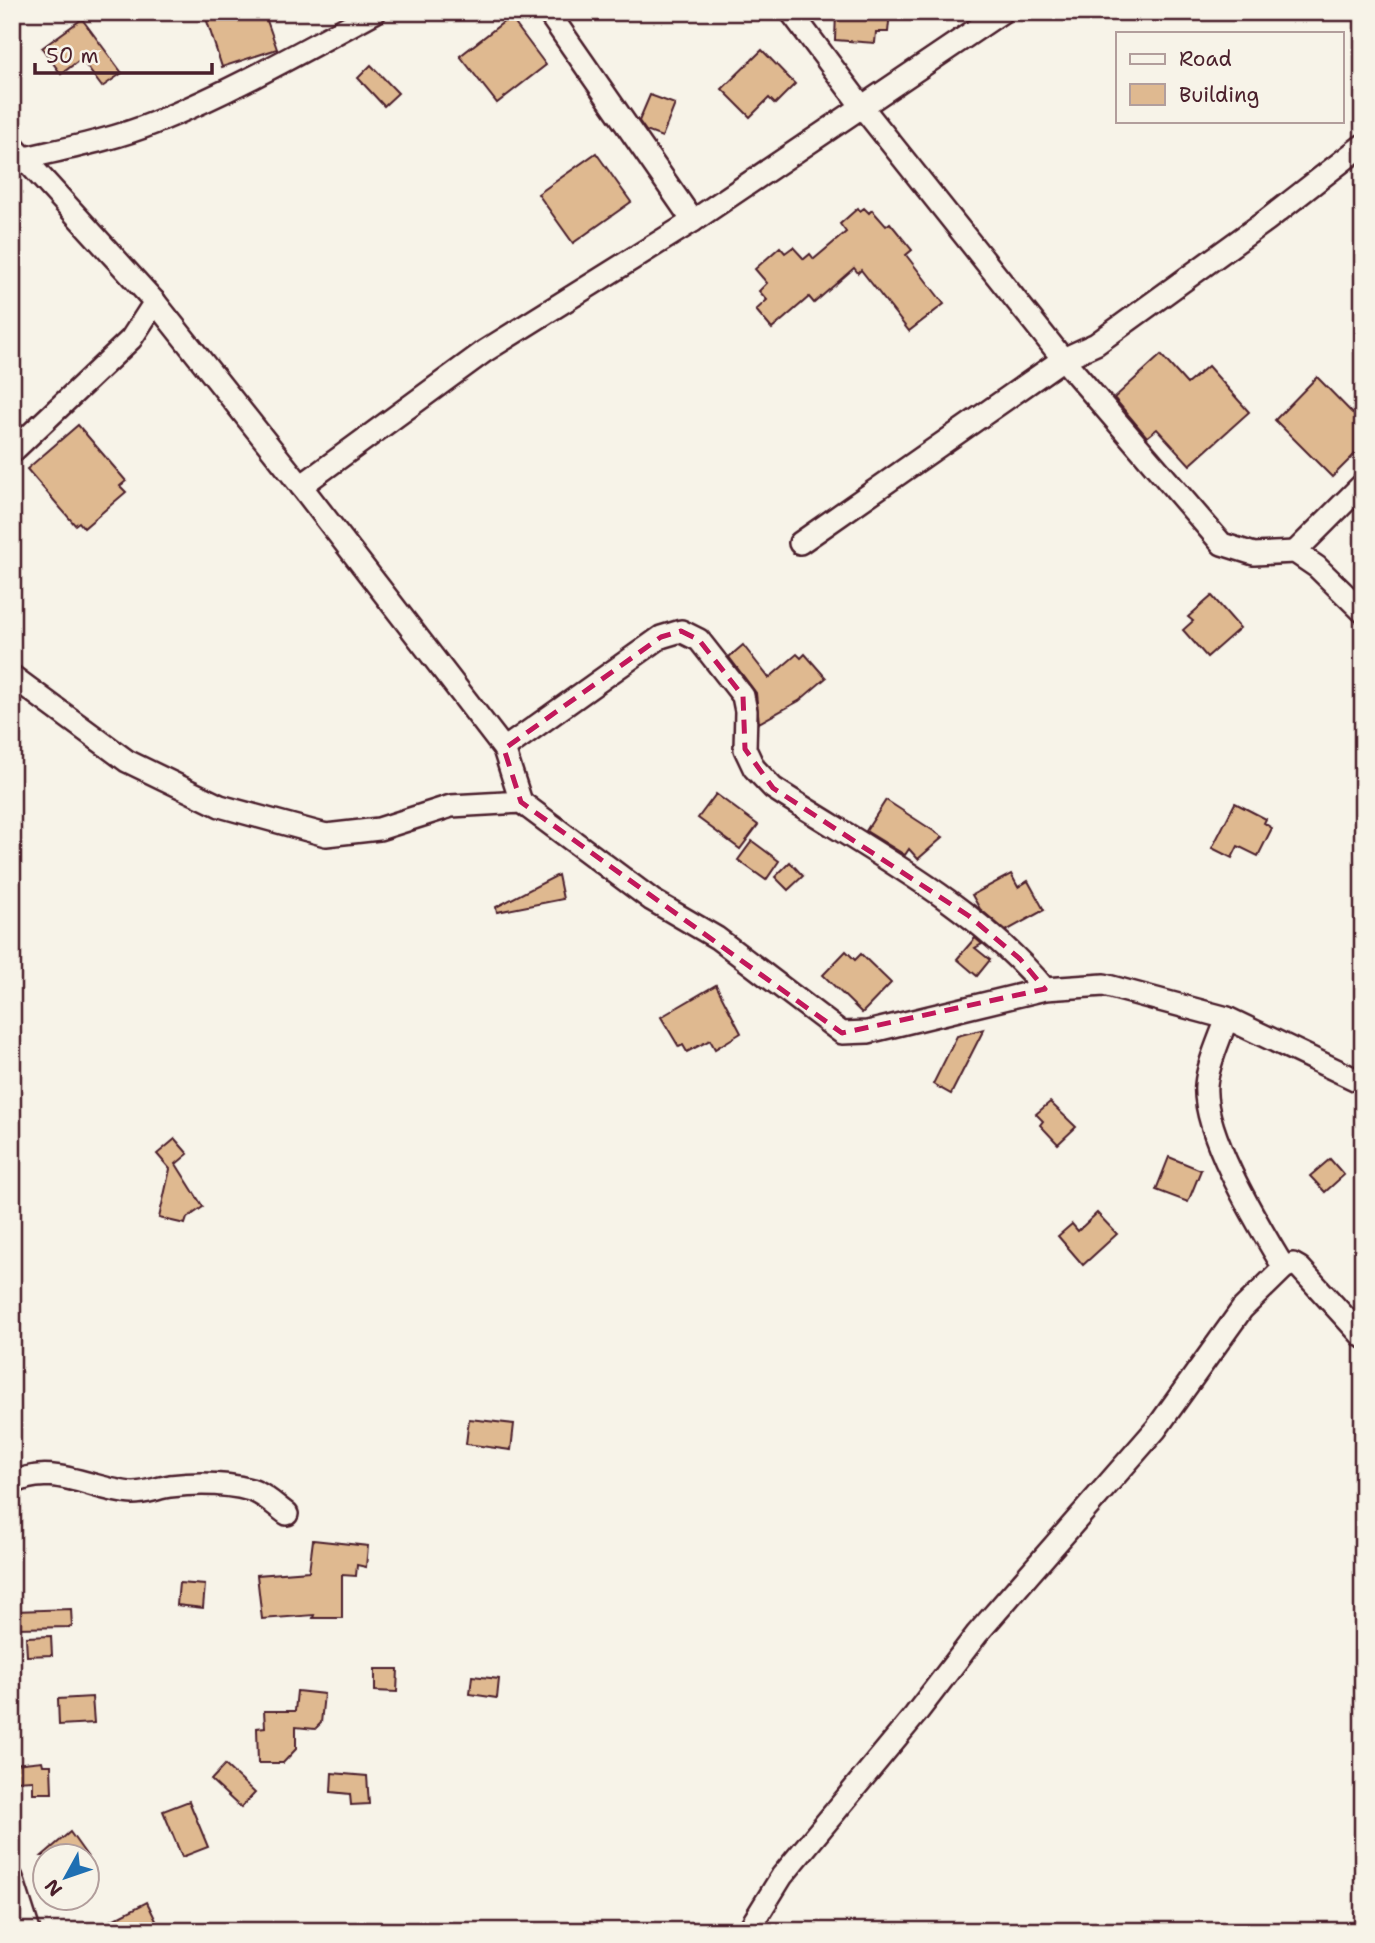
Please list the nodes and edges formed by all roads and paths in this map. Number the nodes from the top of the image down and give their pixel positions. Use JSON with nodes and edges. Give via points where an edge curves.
{"nodes":[{"id":1,"x":375,"y":12,"type":"edge"},
{"id":2,"x":548,"y":12,"type":"edge"},
{"id":3,"x":791,"y":12,"type":"edge"},
{"id":4,"x":1002,"y":12,"type":"edge"},
{"id":5,"x":863,"y":108,"type":"junction"},
{"id":6,"x":1363,"y":145,"type":"edge"},
{"id":7,"x":18,"y":151,"type":"edge"},
{"id":8,"x":693,"y":222,"type":"junction"},
{"id":9,"x":155,"y":302,"type":"junction"},
{"id":10,"x":1063,"y":359,"type":"junction"},
{"id":11,"x":12,"y":452,"type":"edge"},
{"id":12,"x":1363,"y":484,"type":"edge"},
{"id":13,"x":301,"y":486,"type":"junction"},
{"id":14,"x":800,"y":543,"type":"dead end"},
{"id":15,"x":1295,"y":552,"type":"junction"},
{"id":16,"x":1363,"y":612,"type":"edge"},
{"id":17,"x":12,"y":676,"type":"edge"},
{"id":18,"x":504,"y":749,"type":"junction"},
{"id":19,"x":521,"y":802,"type":"junction"},
{"id":20,"x":1045,"y":989,"type":"junction"},
{"id":21,"x":1227,"y":1018,"type":"junction"},
{"id":22,"x":1363,"y":1083,"type":"edge"},
{"id":23,"x":1284,"y":1268,"type":"junction"},
{"id":24,"x":1363,"y":1337,"type":"edge"},
{"id":25,"x":12,"y":1484,"type":"edge"},
{"id":26,"x":287,"y":1514,"type":"dead end"},
{"id":27,"x":12,"y":1878,"type":"edge"},
{"id":28,"x":29,"y":1931,"type":"edge"},
{"id":29,"x":748,"y":1931,"type":"edge"}],
"edges":[{"from":1,"to":7,"type":"street","via":[[154,123],[101,141]]},
{"from":2,"to":8,"type":"street"},
{"from":3,"to":5,"type":"street"},
{"from":4,"to":5,"type":"street"},
{"from":5,"to":8,"type":"street"},
{"from":5,"to":10,"type":"street"},
{"from":6,"to":10,"type":"street","via":[[1096,344]]},
{"from":7,"to":9,"type":"street"},
{"from":8,"to":13,"type":"street","via":[[485,351]]},
{"from":9,"to":11,"type":"street","via":[[131,339]]},
{"from":9,"to":13,"type":"street"},
{"from":10,"to":14,"type":"street"},
{"from":10,"to":15,"type":"street","via":[[1222,544],[1254,554]]},
{"from":12,"to":15,"type":"street"},
{"from":13,"to":18,"type":"street"},
{"from":15,"to":16,"type":"street"},
{"from":17,"to":19,"type":"street","via":[[127,761],[220,806],[326,835],[379,829],[451,806]]},
{"from":18,"to":19,"type":"street"},
{"from":18,"to":20,"type":"street","via":[[661,637],[681,631],[699,640],[743,696],[745,749],[754,768],[773,788],[969,916],[1020,959]]},
{"from":19,"to":20,"type":"street","via":[[652,900],[717,938],[842,1033],[868,1032]]},
{"from":20,"to":21,"type":"street","via":[[1104,985]]},
{"from":21,"to":22,"type":"street"},
{"from":21,"to":23,"type":"street","via":[[1206,1083],[1207,1101],[1237,1187]]},
{"from":23,"to":24,"type":"street","via":[[1293,1264],[1300,1268]]},
{"from":23,"to":29,"type":"street","via":[[1242,1309],[1156,1429],[976,1634],[782,1876]]},
{"from":25,"to":26,"type":"street","via":[[45,1476],[137,1493],[168,1486],[226,1485],[254,1491]]},
{"from":27,"to":28,"type":"street"}]}
